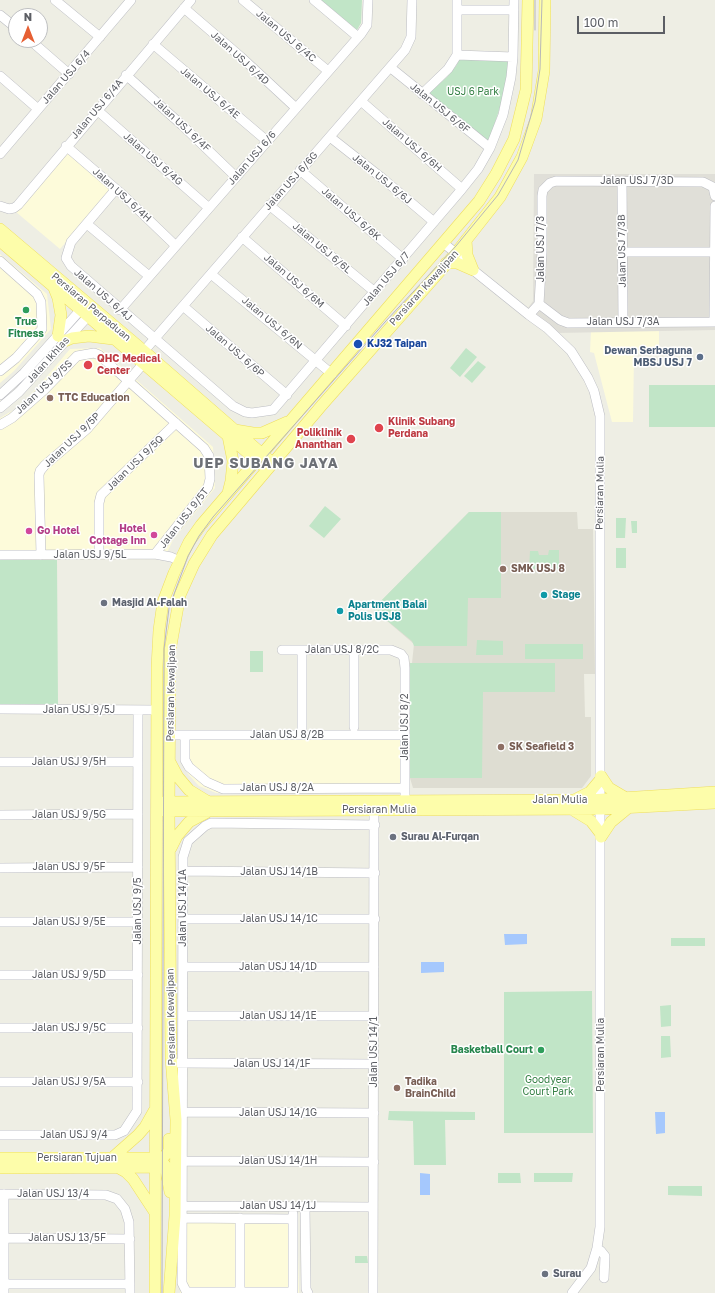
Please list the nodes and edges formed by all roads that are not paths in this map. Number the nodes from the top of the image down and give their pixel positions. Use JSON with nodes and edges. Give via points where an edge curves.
{"nodes":[{"id":1,"x":56,"y":0,"type":"edge"},
{"id":2,"x":131,"y":0,"type":"edge"},
{"id":3,"x":178,"y":0,"type":"edge"},
{"id":4,"x":243,"y":0,"type":"edge"},
{"id":5,"x":314,"y":0,"type":"edge"},
{"id":6,"x":368,"y":0,"type":"edge"},
{"id":7,"x":412,"y":0,"type":"edge"},
{"id":8,"x":457,"y":0,"type":"edge"},
{"id":9,"x":514,"y":0,"type":"edge"},
{"id":10,"x":528,"y":0,"type":"edge"},
{"id":11,"x":545,"y":0,"type":"edge"},
{"id":12,"x":187,"y":5,"type":"edge"},
{"id":13,"x":457,"y":10,"type":"junction"},
{"id":14,"x":514,"y":10,"type":"junction"},
{"id":15,"x":0,"y":14,"type":"edge"},
{"id":16,"x":8,"y":21,"type":"edge"},
{"id":17,"x":100,"y":37,"type":"junction"},
{"id":18,"x":358,"y":37,"type":"junction"},
{"id":19,"x":153,"y":44,"type":"junction"},
{"id":20,"x":39,"y":48,"type":"edge"},
{"id":21,"x":457,"y":55,"type":"junction"},
{"id":22,"x":513,"y":57,"type":"junction"},
{"id":23,"x":391,"y":68,"type":"junction"},
{"id":24,"x":328,"y":71,"type":"junction"},
{"id":25,"x":68,"y":74,"type":"junction"},
{"id":26,"x":126,"y":75,"type":"junction"},
{"id":27,"x":0,"y":76,"type":"edge"},
{"id":28,"x":422,"y":94,"type":"junction"},
{"id":29,"x":361,"y":101,"type":"junction"},
{"id":30,"x":296,"y":108,"type":"junction"},
{"id":31,"x":38,"y":109,"type":"junction"},
{"id":32,"x":97,"y":110,"type":"junction"},
{"id":33,"x":330,"y":137,"type":"junction"},
{"id":34,"x":267,"y":141,"type":"junction"},
{"id":35,"x":66,"y":146,"type":"junction"},
{"id":36,"x":2,"y":148,"type":"edge"},
{"id":37,"x":490,"y":148,"type":"junction"},
{"id":38,"x":300,"y":170,"type":"junction"},
{"id":39,"x":236,"y":177,"type":"junction"},
{"id":40,"x":622,"y":181,"type":"junction"},
{"id":41,"x":550,"y":183,"type":"joint"},
{"id":42,"x":116,"y":189,"type":"junction"},
{"id":43,"x":462,"y":189,"type":"junction"},
{"id":44,"x":715,"y":196,"type":"edge"},
{"id":45,"x":269,"y":205,"type":"junction"},
{"id":46,"x":0,"y":206,"type":"edge"},
{"id":47,"x":715,"y":206,"type":"edge"},
{"id":48,"x":209,"y":208,"type":"junction"},
{"id":49,"x":434,"y":222,"type":"junction"},
{"id":50,"x":87,"y":224,"type":"junction"},
{"id":51,"x":0,"y":229,"type":"edge"},
{"id":52,"x":242,"y":237,"type":"junction"},
{"id":53,"x":466,"y":240,"type":"junction"},
{"id":54,"x":443,"y":243,"type":"junction"},
{"id":55,"x":4,"y":245,"type":"edge"},
{"id":56,"x":176,"y":246,"type":"junction"},
{"id":57,"x":622,"y":252,"type":"junction"},
{"id":58,"x":714,"y":252,"type":"junction"},
{"id":59,"x":456,"y":253,"type":"junction"},
{"id":60,"x":403,"y":259,"type":"junction"},
{"id":61,"x":0,"y":261,"type":"edge"},
{"id":62,"x":446,"y":263,"type":"junction"},
{"id":63,"x":473,"y":270,"type":"junction"},
{"id":64,"x":211,"y":274,"type":"junction"},
{"id":65,"x":149,"y":276,"type":"junction"},
{"id":66,"x":53,"y":287,"type":"junction"},
{"id":67,"x":375,"y":292,"type":"junction"},
{"id":68,"x":539,"y":304,"type":"junction"},
{"id":69,"x":183,"y":306,"type":"junction"},
{"id":70,"x":87,"y":310,"type":"junction"},
{"id":71,"x":120,"y":310,"type":"junction"},
{"id":72,"x":529,"y":315,"type":"junction"},
{"id":73,"x":623,"y":322,"type":"junction"},
{"id":74,"x":714,"y":322,"type":"edge"},
{"id":75,"x":346,"y":326,"type":"junction"},
{"id":76,"x":61,"y":339,"type":"junction"},
{"id":77,"x":116,"y":340,"type":"junction"},
{"id":78,"x":154,"y":340,"type":"junction"},
{"id":79,"x":144,"y":351,"type":"junction"},
{"id":80,"x":316,"y":361,"type":"junction"},
{"id":81,"x":143,"y":364,"type":"junction"},
{"id":82,"x":0,"y":371,"type":"edge"},
{"id":83,"x":153,"y":373,"type":"junction"},
{"id":84,"x":332,"y":374,"type":"junction"},
{"id":85,"x":131,"y":384,"type":"junction"},
{"id":86,"x":0,"y":394,"type":"edge"},
{"id":87,"x":287,"y":395,"type":"junction"},
{"id":88,"x":0,"y":408,"type":"edge"},
{"id":89,"x":291,"y":420,"type":"junction"},
{"id":90,"x":176,"y":423,"type":"junction"},
{"id":91,"x":0,"y":425,"type":"edge"},
{"id":92,"x":231,"y":433,"type":"junction"},
{"id":93,"x":260,"y":458,"type":"junction"},
{"id":94,"x":270,"y":466,"type":"junction"},
{"id":95,"x":227,"y":496,"type":"junction"},
{"id":96,"x":99,"y":554,"type":"junction"},
{"id":97,"x":155,"y":554,"type":"junction"},
{"id":98,"x":0,"y":555,"type":"edge"},
{"id":99,"x":41,"y":555,"type":"junction"},
{"id":100,"x":180,"y":561,"type":"junction"},
{"id":101,"x":282,"y":650,"type":"dead end"},
{"id":102,"x":302,"y":650,"type":"junction"},
{"id":103,"x":354,"y":650,"type":"junction"},
{"id":104,"x":401,"y":654,"type":"joint"},
{"id":105,"x":0,"y":709,"type":"edge"},
{"id":106,"x":138,"y":710,"type":"junction"},
{"id":107,"x":157,"y":710,"type":"junction"},
{"id":108,"x":157,"y":722,"type":"junction"},
{"id":109,"x":354,"y":727,"type":"dead end"},
{"id":110,"x":170,"y":735,"type":"junction"},
{"id":111,"x":185,"y":735,"type":"junction"},
{"id":112,"x":302,"y":735,"type":"junction"},
{"id":113,"x":405,"y":735,"type":"junction"},
{"id":114,"x":0,"y":762,"type":"edge"},
{"id":115,"x":137,"y":762,"type":"junction"},
{"id":116,"x":170,"y":762,"type":"junction"},
{"id":117,"x":601,"y":777,"type":"junction"},
{"id":118,"x":405,"y":788,"type":"junction"},
{"id":119,"x":715,"y":792,"type":"edge"},
{"id":120,"x":405,"y":801,"type":"junction"},
{"id":121,"x":715,"y":803,"type":"edge"},
{"id":122,"x":628,"y":804,"type":"junction"},
{"id":123,"x":571,"y":805,"type":"junction"},
{"id":124,"x":601,"y":805,"type":"junction"},
{"id":125,"x":169,"y":806,"type":"junction"},
{"id":126,"x":211,"y":806,"type":"junction"},
{"id":127,"x":374,"y":806,"type":"junction"},
{"id":128,"x":157,"y":807,"type":"junction"},
{"id":129,"x":138,"y":814,"type":"junction"},
{"id":130,"x":0,"y":815,"type":"edge"},
{"id":131,"x":375,"y":825,"type":"junction"},
{"id":132,"x":601,"y":835,"type":"junction"},
{"id":133,"x":170,"y":852,"type":"junction"},
{"id":134,"x":138,"y":867,"type":"junction"},
{"id":135,"x":0,"y":868,"type":"edge"},
{"id":136,"x":183,"y":871,"type":"junction"},
{"id":137,"x":375,"y":873,"type":"junction"},
{"id":138,"x":156,"y":903,"type":"junction"},
{"id":139,"x":183,"y":919,"type":"junction"},
{"id":140,"x":374,"y":919,"type":"junction"},
{"id":141,"x":0,"y":922,"type":"edge"},
{"id":142,"x":138,"y":922,"type":"junction"},
{"id":143,"x":183,"y":967,"type":"junction"},
{"id":144,"x":374,"y":967,"type":"junction"},
{"id":145,"x":0,"y":975,"type":"edge"},
{"id":146,"x":138,"y":975,"type":"junction"},
{"id":147,"x":183,"y":1016,"type":"junction"},
{"id":148,"x":374,"y":1016,"type":"junction"},
{"id":149,"x":0,"y":1028,"type":"edge"},
{"id":150,"x":138,"y":1028,"type":"junction"},
{"id":151,"x":171,"y":1058,"type":"junction"},
{"id":152,"x":183,"y":1063,"type":"junction"},
{"id":153,"x":374,"y":1064,"type":"junction"},
{"id":154,"x":0,"y":1082,"type":"edge"},
{"id":155,"x":138,"y":1082,"type":"junction"},
{"id":156,"x":174,"y":1096,"type":"junction"},
{"id":157,"x":155,"y":1108,"type":"junction"},
{"id":158,"x":137,"y":1111,"type":"joint"},
{"id":159,"x":183,"y":1112,"type":"junction"},
{"id":160,"x":374,"y":1113,"type":"junction"},
{"id":161,"x":0,"y":1135,"type":"edge"},
{"id":162,"x":0,"y":1158,"type":"edge"},
{"id":163,"x":183,"y":1161,"type":"junction"},
{"id":164,"x":114,"y":1162,"type":"junction"},
{"id":165,"x":156,"y":1162,"type":"junction"},
{"id":166,"x":374,"y":1162,"type":"junction"},
{"id":167,"x":0,"y":1168,"type":"edge"},
{"id":168,"x":2,"y":1194,"type":"edge"},
{"id":169,"x":183,"y":1206,"type":"junction"},
{"id":170,"x":293,"y":1206,"type":"junction"},
{"id":171,"x":305,"y":1206,"type":"junction"},
{"id":172,"x":373,"y":1207,"type":"junction"},
{"id":173,"x":154,"y":1212,"type":"junction"},
{"id":174,"x":179,"y":1217,"type":"junction"},
{"id":175,"x":240,"y":1218,"type":"junction"},
{"id":176,"x":293,"y":1219,"type":"junction"},
{"id":177,"x":4,"y":1238,"type":"junction"},
{"id":178,"x":130,"y":1239,"type":"junction"},
{"id":179,"x":597,"y":1248,"type":"junction"},
{"id":180,"x":604,"y":1278,"type":"dead end"},
{"id":181,"x":4,"y":1288,"type":"edge"},
{"id":182,"x":130,"y":1289,"type":"edge"},
{"id":183,"x":240,"y":1292,"type":"edge"},
{"id":184,"x":293,"y":1292,"type":"edge"},
{"id":185,"x":155,"y":1293,"type":"edge"},
{"id":186,"x":169,"y":1293,"type":"edge"},
{"id":187,"x":308,"y":1293,"type":"edge"},
{"id":188,"x":373,"y":1293,"type":"edge"},
{"id":189,"x":572,"y":1293,"type":"edge"}],
"edges":[{"from":1,"to":17,"type":"street"},
{"from":2,"to":17,"type":"street","name":"Jalan USJ 6/4"},
{"from":3,"to":12,"type":"street","name":"Jalan USJ 6/4D"},
{"from":4,"to":24,"type":"street","name":"Jalan USJ 6/4C"},
{"from":5,"to":18,"type":"street"},
{"from":6,"to":18,"type":"street","name":"Jalan USJ 6/6","via":[[367,25]]},
{"from":7,"to":23,"type":"street","name":"Jalan USJ 6/6G","via":[[409,44]]},
{"from":8,"to":13,"type":"street"},
{"from":9,"to":14,"type":"street","name":"Jalan USJ 6/7"},
{"from":10,"to":54,"type":"main road","name":"Persiaran Kewajipan","via":[[526,90],[514,139],[506,158],[479,201]]},
{"from":11,"to":53,"type":"main road","name":"Persiaran Kewajipan","via":[[544,71],[530,139],[514,175]]},
{"from":12,"to":19,"type":"street","name":"Jalan USJ 6/4A"},
{"from":12,"to":30,"type":"street","name":"Jalan USJ 6/4D"},
{"from":13,"to":14,"type":"street"},
{"from":13,"to":21,"type":"street"},
{"from":14,"to":22,"type":"street","name":"Jalan USJ 6/7"},
{"from":15,"to":16,"type":"street"},
{"from":17,"to":25,"type":"street","name":"Jalan USJ 6/4"},
{"from":18,"to":24,"type":"street","name":"Jalan USJ 6/6"},
{"from":19,"to":26,"type":"street","name":"Jalan USJ 6/4A"},
{"from":19,"to":34,"type":"street","name":"Jalan USJ 6/4E"},
{"from":20,"to":25,"type":"street"},
{"from":21,"to":22,"type":"street"},
{"from":21,"to":28,"type":"street","via":[[448,69]]},
{"from":22,"to":37,"type":"street","name":"Jalan USJ 6/7","via":[[506,101]]},
{"from":23,"to":28,"type":"street","name":"Jalan USJ 6/6F"},
{"from":23,"to":29,"type":"street","name":"Jalan USJ 6/6G"},
{"from":24,"to":30,"type":"street","name":"Jalan USJ 6/6"},
{"from":25,"to":31,"type":"street","name":"Jalan USJ 6/4"},
{"from":26,"to":32,"type":"street","name":"Jalan USJ 6/4A"},
{"from":26,"to":39,"type":"street","name":"Jalan USJ 6/4F"},
{"from":27,"to":31,"type":"street"},
{"from":28,"to":37,"type":"street","name":"Jalan USJ 6/6F"},
{"from":29,"to":33,"type":"street","name":"Jalan USJ 6/6G"},
{"from":29,"to":43,"type":"street","name":"Jalan USJ 6/6H"},
{"from":30,"to":34,"type":"street","name":"Jalan USJ 6/6"},
{"from":31,"to":36,"type":"street","name":"Jalan USJ 6/4"},
{"from":32,"to":35,"type":"street","name":"Jalan USJ 6/4A"},
{"from":32,"to":48,"type":"street","name":"Jalan USJ 6/4G"},
{"from":33,"to":38,"type":"street","name":"Jalan USJ 6/6G"},
{"from":33,"to":49,"type":"street","name":"Jalan USJ 6/6J"},
{"from":34,"to":39,"type":"street","name":"Jalan USJ 6/6"},
{"from":35,"to":42,"type":"street","name":"Jalan USJ 6/4H"},
{"from":35,"to":46,"type":"street","name":"Jalan USJ 6/4A","via":[[14,208]]},
{"from":37,"to":43,"type":"street","name":"Jalan USJ 6/7"},
{"from":38,"to":45,"type":"street","name":"Jalan USJ 6/6G"},
{"from":38,"to":60,"type":"street","name":"Jalan USJ 6/6K"},
{"from":39,"to":48,"type":"street","name":"Jalan USJ 6/6"},
{"from":40,"to":41,"type":"street","name":"Jalan USJ 7/3D"},
{"from":40,"to":44,"type":"street","name":"Jalan USJ 7/3D","via":[[703,182],[713,187]]},
{"from":40,"to":57,"type":"street","name":"Jalan USJ 7/3B"},
{"from":41,"to":68,"type":"street","name":"Jalan USJ 7/3","via":[[543,190],[542,196]]},
{"from":42,"to":50,"type":"street","name":"Jalan USJ 6/4J"},
{"from":42,"to":56,"type":"street","name":"Jalan USJ 6/4H"},
{"from":43,"to":49,"type":"street","name":"Jalan USJ 6/7"},
{"from":45,"to":52,"type":"street","name":"Jalan USJ 6/6G"},
{"from":45,"to":67,"type":"street","name":"Jalan USJ 6/6L"},
{"from":47,"to":58,"type":"street"},
{"from":48,"to":56,"type":"street","name":"Jalan USJ 6/6"},
{"from":49,"to":60,"type":"street","name":"Jalan USJ 6/7"},
{"from":50,"to":65,"type":"street"},
{"from":50,"to":71,"type":"street","name":"Jalan USJ 6/4J","via":[[71,242],[66,258],[71,266]]},
{"from":51,"to":55,"type":"main road","name":"Persiaran Perpaduan"},
{"from":52,"to":64,"type":"street","name":"Jalan USJ 6/6G"},
{"from":52,"to":75,"type":"street","name":"Jalan USJ 6/6M"},
{"from":53,"to":59,"type":"main road","name":"Persiaran Kewajipan"},
{"from":53,"to":63,"type":"main road","via":[[467,255]]},
{"from":54,"to":59,"type":"street","name":"Persiaran Mulia"},
{"from":54,"to":84,"type":"main road","name":"Persiaran Kewajipan"},
{"from":55,"to":66,"type":"main road","name":"Persiaran Perpaduan"},
{"from":55,"to":70,"type":"main road","name":"Persiaran Perpaduan"},
{"from":56,"to":65,"type":"street","name":"Jalan USJ 6/6"},
{"from":57,"to":58,"type":"street"},
{"from":57,"to":73,"type":"street","name":"Jalan USJ 7/3B"},
{"from":58,"to":74,"type":"street"},
{"from":59,"to":62,"type":"main road","name":"Persiaran Kewajipan"},
{"from":59,"to":63,"type":"street","name":"Persiaran Mulia"},
{"from":60,"to":67,"type":"street","name":"Jalan USJ 6/7"},
{"from":61,"to":82,"type":"street","via":[[38,294],[41,302],[42,329],[16,358]]},
{"from":62,"to":63,"type":"main road","via":[[457,263]]},
{"from":62,"to":94,"type":"main road","name":"Persiaran Kewajipan"},
{"from":63,"to":72,"type":"street","name":"Persiaran Mulia"},
{"from":64,"to":69,"type":"street","name":"Jalan USJ 6/6G"},
{"from":64,"to":80,"type":"street","name":"Jalan USJ 6/6N"},
{"from":65,"to":71,"type":"street","name":"Jalan USJ 6/6"},
{"from":66,"to":70,"type":"main road","name":"Persiaran Perpaduan"},
{"from":66,"to":76,"type":"main road","via":[[61,315]]},
{"from":67,"to":75,"type":"street","name":"Jalan USJ 6/7"},
{"from":68,"to":72,"type":"street"},
{"from":68,"to":73,"type":"street","name":"Jalan USJ 7/3A","via":[[568,323]]},
{"from":69,"to":78,"type":"street","name":"Jalan USJ 6/6G"},
{"from":69,"to":87,"type":"street","name":"Jalan USJ 6/6P"},
{"from":70,"to":76,"type":"street","name":"Jalan Ikhlas"},
{"from":70,"to":77,"type":"main road","name":"Persiaran Perpaduan"},
{"from":70,"to":79,"type":"main road","name":"Persiaran Perpaduan"},
{"from":71,"to":78,"type":"street","name":"Jalan USJ 6/4J"},
{"from":72,"to":117,"type":"street","name":"Persiaran Mulia","via":[[547,328],[577,359],[594,391],[600,416]]},
{"from":73,"to":74,"type":"street","name":"Jalan USJ 7/3A"},
{"from":75,"to":80,"type":"street","name":"Jalan USJ 6/7"},
{"from":76,"to":77,"type":"main road","via":[[89,336]]},
{"from":76,"to":86,"type":"street","name":"Jalan Ikhlas"},
{"from":76,"to":88,"type":"street","name":"Jalan Ikhlas","via":[[19,392]]},
{"from":77,"to":81,"type":"main road","name":"Persiaran Perpaduan"},
{"from":78,"to":79,"type":"street","name":"Jalan USJ 6/6G"},
{"from":78,"to":87,"type":"street","name":"Jalan USJ 6/7","via":[[239,410],[252,413],[267,412],[278,406]]},
{"from":79,"to":92,"type":"main road","name":"Persiaran Perpaduan"},
{"from":80,"to":84,"type":"street","name":"Jalan USJ 6/6N"},
{"from":80,"to":87,"type":"street","name":"Jalan USJ 6/7"},
{"from":81,"to":83,"type":"main road","name":"Persiaran Perpaduan"},
{"from":81,"to":85,"type":"street","name":"Jalan USJ 9/5P"},
{"from":83,"to":85,"type":"street","via":[[142,374]]},
{"from":83,"to":92,"type":"main road","name":"Persiaran Perpaduan"},
{"from":84,"to":89,"type":"main road","name":"Persiaran Kewajipan"},
{"from":85,"to":90,"type":"street","name":"Jalan USJ 9/5S"},
{"from":85,"to":91,"type":"street","name":"Jalan USJ 9/5S","via":[[99,355],[80,354],[35,398]]},
{"from":85,"to":99,"type":"street","name":"Jalan USJ 9/5P","via":[[87,429],[40,471]]},
{"from":89,"to":92,"type":"main road","via":[[262,432]]},
{"from":89,"to":93,"type":"main road","name":"Persiaran Kewajipan"},
{"from":90,"to":96,"type":"street","name":"Jalan USJ 9/5Q","via":[[101,495]]},
{"from":90,"to":97,"type":"street","name":"Jalan USJ 9/5T","via":[[208,453],[210,483]]},
{"from":92,"to":93,"type":"main road","name":"Persiaran Perpaduan"},
{"from":92,"to":95,"type":"main road","via":[[233,462]]},
{"from":93,"to":94,"type":"main road","name":"Persiaran Perpaduan"},
{"from":93,"to":95,"type":"main road","name":"Persiaran Kewajipan"},
{"from":94,"to":110,"type":"main road","name":"Persiaran Kewajipan","via":[[212,535],[194,564],[180,595],[170,651]]},
{"from":95,"to":100,"type":"main road","name":"Persiaran Kewajipan","via":[[201,525]]},
{"from":96,"to":97,"type":"street","name":"Jalan USJ 9/5L"},
{"from":96,"to":99,"type":"street","name":"Jalan USJ 9/5L"},
{"from":97,"to":100,"type":"street","name":"Jalan USJ 9/5L"},
{"from":98,"to":99,"type":"street","name":"Jalan USJ 9/5L"},
{"from":100,"to":107,"type":"main road","name":"Persiaran Kewajipan","via":[[168,588],[158,630]]},
{"from":101,"to":102,"type":"street","name":"Jalan USJ 8/2C"},
{"from":102,"to":103,"type":"street","name":"Jalan USJ 8/2C"},
{"from":102,"to":112,"type":"street"},
{"from":103,"to":104,"type":"street","name":"Jalan USJ 8/2C","via":[[391,650]]},
{"from":103,"to":109,"type":"street"},
{"from":104,"to":113,"type":"street","name":"Jalan USJ 8/2","via":[[406,668]]},
{"from":105,"to":106,"type":"street","name":"Jalan USJ 9/5J"},
{"from":106,"to":107,"type":"street","name":"Jalan USJ 9/5J"},
{"from":106,"to":115,"type":"street","name":"Jalan USJ 9/5"},
{"from":107,"to":108,"type":"main road","name":"Persiaran Kewajipan"},
{"from":108,"to":128,"type":"main road","name":"Persiaran Kewajipan"},
{"from":108,"to":138,"type":"main road","name":"Persiaran Kewajipan","via":[[150,791],[152,870]]},
{"from":110,"to":111,"type":"street","name":"Jalan USJ 8/2B"},
{"from":110,"to":116,"type":"main road","name":"Persiaran Kewajipan"},
{"from":111,"to":112,"type":"street","name":"Jalan USJ 8/2B"},
{"from":111,"to":118,"type":"street","name":"Jalan USJ 8/2A","via":[[185,760],[189,767],[216,787]]},
{"from":112,"to":113,"type":"street","name":"Jalan USJ 8/2B"},
{"from":113,"to":118,"type":"street","name":"Jalan USJ 8/2"},
{"from":114,"to":115,"type":"street","name":"Jalan USJ 9/5H"},
{"from":115,"to":129,"type":"street","name":"Jalan USJ 9/5"},
{"from":116,"to":125,"type":"main road","name":"Persiaran Kewajipan"},
{"from":116,"to":126,"type":"main road","via":[[189,790]]},
{"from":117,"to":122,"type":"main road","via":[[609,788]]},
{"from":117,"to":123,"type":"main road","via":[[590,792]]},
{"from":117,"to":124,"type":"street","name":"Persiaran Mulia"},
{"from":118,"to":120,"type":"street","name":"Jalan USJ 8/2"},
{"from":119,"to":122,"type":"main road","name":"Jalan Mulia"},
{"from":120,"to":123,"type":"main road","name":"Jalan Mulia"},
{"from":120,"to":127,"type":"main road","name":"Persiaran Mulia"},
{"from":121,"to":122,"type":"main road"},
{"from":122,"to":124,"type":"main road","name":"Jalan Mulia"},
{"from":122,"to":132,"type":"main road"},
{"from":123,"to":124,"type":"main road","name":"Jalan Mulia"},
{"from":123,"to":127,"type":"main road","name":"Persiaran Mulia"},
{"from":123,"to":132,"type":"main road","via":[[591,821]]},
{"from":124,"to":132,"type":"street","name":"Persiaran Mulia"},
{"from":125,"to":126,"type":"main road","name":"Persiaran Mulia"},
{"from":125,"to":128,"type":"main road","name":"Persiaran Mulia"},
{"from":125,"to":133,"type":"main road","name":"Persiaran Kewajipan"},
{"from":126,"to":127,"type":"main road","name":"Persiaran Mulia"},
{"from":126,"to":133,"type":"main road","via":[[189,822],[177,836]]},
{"from":127,"to":131,"type":"street","name":"Jalan USJ 14/1"},
{"from":128,"to":138,"type":"main road","name":"Persiaran Kewajipan"},
{"from":129,"to":130,"type":"street","name":"Jalan USJ 9/5G"},
{"from":129,"to":134,"type":"street","name":"Jalan USJ 9/5"},
{"from":131,"to":136,"type":"street","name":"Jalan USJ 14/1A","via":[[211,824],[188,840],[183,857]]},
{"from":131,"to":137,"type":"street","name":"Jalan USJ 14/1"},
{"from":132,"to":179,"type":"street","name":"Persiaran Mulia","via":[[600,1197]]},
{"from":133,"to":151,"type":"main road","name":"Persiaran Kewajipan"},
{"from":134,"to":135,"type":"street","name":"Jalan USJ 9/5F"},
{"from":134,"to":142,"type":"street","name":"Jalan USJ 9/5"},
{"from":136,"to":137,"type":"street","name":"Jalan USJ 14/1B"},
{"from":136,"to":139,"type":"street","name":"Jalan USJ 14/1A"},
{"from":137,"to":140,"type":"street","name":"Jalan USJ 14/1"},
{"from":138,"to":157,"type":"main road","name":"Persiaran Kewajipan"},
{"from":139,"to":140,"type":"street","name":"Jalan USJ 14/1C"},
{"from":139,"to":143,"type":"street","name":"Jalan USJ 14/1A"},
{"from":140,"to":144,"type":"street","name":"Jalan USJ 14/1"},
{"from":141,"to":142,"type":"street","name":"Jalan USJ 9/5E"},
{"from":142,"to":146,"type":"street","name":"Jalan USJ 9/5"},
{"from":143,"to":144,"type":"street","name":"Jalan USJ 14/1D"},
{"from":143,"to":147,"type":"street","name":"Jalan USJ 14/1A"},
{"from":144,"to":148,"type":"street","name":"Jalan USJ 14/1"},
{"from":145,"to":146,"type":"street","name":"Jalan USJ 9/5D"},
{"from":146,"to":150,"type":"street","name":"Jalan USJ 9/5"},
{"from":147,"to":148,"type":"street","name":"Jalan USJ 14/1E"},
{"from":147,"to":152,"type":"street","name":"Jalan USJ 14/1A"},
{"from":148,"to":153,"type":"street","name":"Jalan USJ 14/1"},
{"from":149,"to":150,"type":"street","name":"Jalan USJ 9/5C"},
{"from":150,"to":155,"type":"street","name":"Jalan USJ 9/5"},
{"from":151,"to":152,"type":"street","name":"Jalan USJ 14/1F"},
{"from":151,"to":156,"type":"main road","name":"Persiaran Kewajipan"},
{"from":152,"to":153,"type":"street","name":"Jalan USJ 14/1F"},
{"from":152,"to":159,"type":"street","name":"Jalan USJ 14/1A"},
{"from":153,"to":160,"type":"street","name":"Jalan USJ 14/1"},
{"from":154,"to":155,"type":"street","name":"Jalan USJ 9/5A"},
{"from":155,"to":158,"type":"street","name":"Jalan USJ 9/5"},
{"from":156,"to":165,"type":"main road","via":[[169,1117],[169,1151]]},
{"from":156,"to":174,"type":"main road","name":"Persiaran Kewajipan"},
{"from":157,"to":164,"type":"main road","via":[[142,1131]]},
{"from":157,"to":165,"type":"main road","name":"Persiaran Kewajipan"},
{"from":158,"to":161,"type":"street","name":"Jalan USJ 9/4","via":[[124,1131],[115,1135]]},
{"from":159,"to":160,"type":"street","name":"Jalan USJ 14/1G"},
{"from":159,"to":163,"type":"street","name":"Jalan USJ 14/1A"},
{"from":160,"to":166,"type":"street","name":"Jalan USJ 14/1"},
{"from":162,"to":164,"type":"main road","name":"Persiaran Tujuan"},
{"from":163,"to":166,"type":"street","name":"Jalan USJ 14/1H"},
{"from":163,"to":169,"type":"street","name":"Jalan USJ 14/1A"},
{"from":164,"to":165,"type":"main road","name":"Persiaran Tujuan"},
{"from":164,"to":167,"type":"main road","name":"Persiaran Tujuan"},
{"from":164,"to":173,"type":"main road","via":[[133,1179]]},
{"from":165,"to":173,"type":"main road","name":"Persiaran Kewajipan"},
{"from":165,"to":174,"type":"main road","via":[[165,1165]]},
{"from":166,"to":172,"type":"street","name":"Jalan USJ 14/1"},
{"from":168,"to":177,"type":"street"},
{"from":168,"to":178,"type":"street","name":"Jalan USJ 13/4","via":[[106,1195],[117,1199],[125,1209]]},
{"from":169,"to":170,"type":"street","name":"Jalan USJ 14/1J"},
{"from":169,"to":174,"type":"street","name":"Jalan USJ 14/1A"},
{"from":170,"to":171,"type":"street","name":"Jalan USJ 14/1J"},
{"from":170,"to":176,"type":"street"},
{"from":171,"to":172,"type":"street","name":"Jalan USJ 14/1J"},
{"from":171,"to":187,"type":"street"},
{"from":172,"to":188,"type":"street","name":"Jalan USJ 14/1"},
{"from":173,"to":185,"type":"main road","name":"Persiaran Kewajipan"},
{"from":174,"to":175,"type":"street"},
{"from":174,"to":183,"type":"street","name":"Jalan USJ 14/1A","via":[[182,1283],[186,1291]]},
{"from":174,"to":186,"type":"main road","name":"Persiaran Kewajipan"},
{"from":175,"to":176,"type":"street"},
{"from":175,"to":183,"type":"street"},
{"from":176,"to":184,"type":"street"},
{"from":177,"to":178,"type":"street","name":"Jalan USJ 13/5F"},
{"from":177,"to":181,"type":"street"},
{"from":178,"to":182,"type":"street"},
{"from":179,"to":180,"type":"street","via":[[602,1250],[605,1256]]},
{"from":179,"to":189,"type":"street","name":"Persiaran Mulia","via":[[591,1268]]},
{"from":181,"to":182,"type":"street"},
{"from":183,"to":184,"type":"street"}]}
